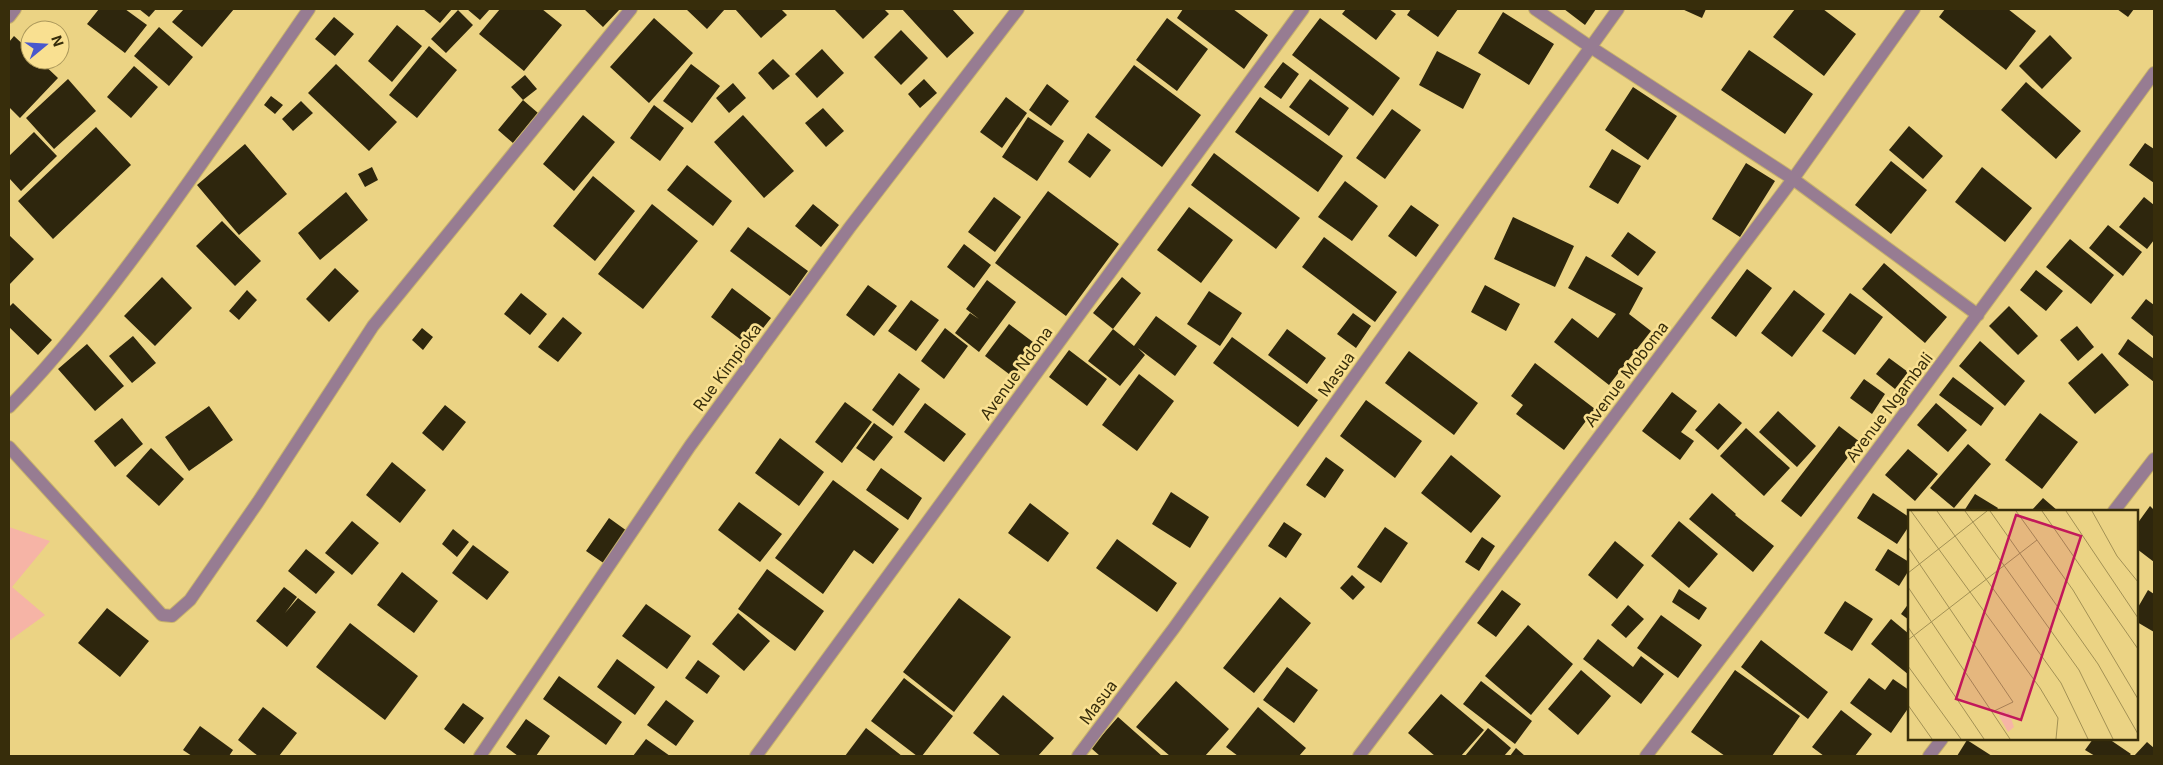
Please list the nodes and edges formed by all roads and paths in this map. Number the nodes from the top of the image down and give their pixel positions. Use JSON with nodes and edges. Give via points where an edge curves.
{"nodes":[{"id":1,"x":15,"y":9,"type":"edge"},
{"id":2,"x":309,"y":9,"type":"edge"},
{"id":3,"x":631,"y":9,"type":"edge"},
{"id":4,"x":1018,"y":9,"type":"edge"},
{"id":5,"x":1303,"y":9,"type":"edge"},
{"id":6,"x":1535,"y":9,"type":"edge"},
{"id":7,"x":1618,"y":9,"type":"edge"},
{"id":8,"x":1914,"y":9,"type":"edge"},
{"id":9,"x":9,"y":17,"type":"edge"},
{"id":10,"x":1589,"y":46,"type":"junction"},
{"id":11,"x":2154,"y":73,"type":"edge"},
{"id":12,"x":1793,"y":179,"type":"junction"},
{"id":13,"x":1978,"y":315,"type":"junction"},
{"id":14,"x":9,"y":407,"type":"edge"},
{"id":15,"x":9,"y":446,"type":"edge"},
{"id":16,"x":2154,"y":459,"type":"edge"},
{"id":17,"x":2115,"y":510,"type":"edge"},
{"id":18,"x":1941,"y":740,"type":"edge"},
{"id":19,"x":480,"y":756,"type":"edge"},
{"id":20,"x":756,"y":756,"type":"edge"},
{"id":21,"x":1078,"y":756,"type":"edge"},
{"id":22,"x":1359,"y":756,"type":"edge"},
{"id":23,"x":1646,"y":756,"type":"edge"},
{"id":24,"x":1929,"y":756,"type":"edge"}],
"edges":[{"from":1,"to":9,"type":"street"},
{"from":2,"to":14,"type":"street","via":[[201,167],[106,294]]},
{"from":3,"to":15,"type":"street","via":[[372,326],[258,502],[182,610],[172,616],[162,615]]},
{"from":4,"to":19,"type":"street","name":"Rue Kimpioka","via":[[850,227],[695,438]]},
{"from":5,"to":20,"type":"street","name":"Avenue Ndona"},
{"from":6,"to":10,"type":"street"},
{"from":7,"to":10,"type":"street","name":"Masua"},
{"from":8,"to":12,"type":"street","name":"Avenue Moboma"},
{"from":10,"to":12,"type":"street"},
{"from":10,"to":21,"type":"street","name":"Masua","via":[[1174,628]]},
{"from":11,"to":13,"type":"street","name":"Avenue Ngambali"},
{"from":12,"to":13,"type":"street"},
{"from":12,"to":22,"type":"street","name":"Avenue Moboma"},
{"from":13,"to":23,"type":"street","name":"Avenue Ngambali"},
{"from":16,"to":17,"type":"street"},
{"from":18,"to":24,"type":"street"}]}
